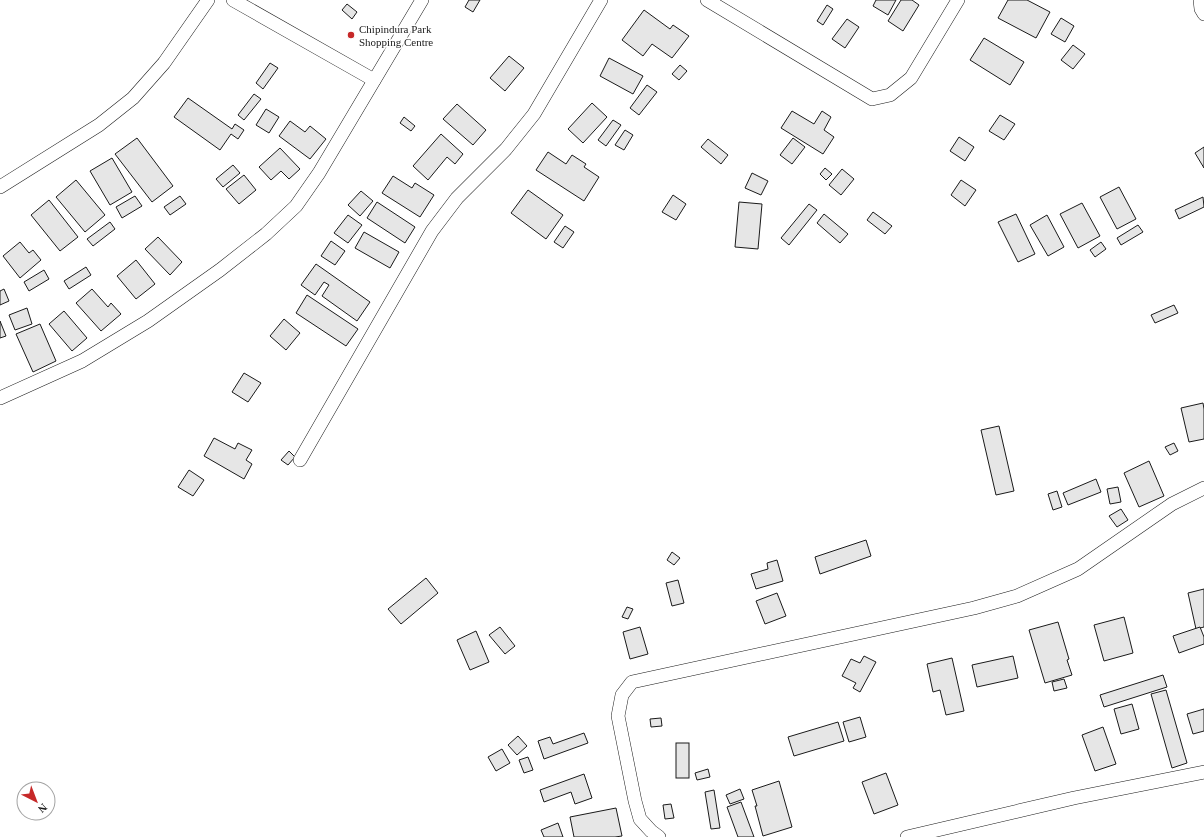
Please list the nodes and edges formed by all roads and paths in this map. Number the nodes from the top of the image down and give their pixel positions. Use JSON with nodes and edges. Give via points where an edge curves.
{"nodes":[{"id":1,"x":208,"y":0,"type":"edge"},
{"id":2,"x":232,"y":0,"type":"edge"},
{"id":3,"x":422,"y":0,"type":"edge"},
{"id":4,"x":601,"y":0,"type":"edge"},
{"id":5,"x":958,"y":0,"type":"edge"},
{"id":6,"x":1200,"y":0,"type":"edge"},
{"id":7,"x":713,"y":1,"type":"edge"},
{"id":8,"x":1204,"y":14,"type":"edge"},
{"id":9,"x":374,"y":80,"type":"junction"},
{"id":10,"x":0,"y":187,"type":"edge"},
{"id":11,"x":0,"y":398,"type":"edge"},
{"id":12,"x":300,"y":460,"type":"dead end"},
{"id":13,"x":1204,"y":488,"type":"edge"},
{"id":14,"x":1204,"y":772,"type":"edge"},
{"id":15,"x":659,"y":837,"type":"edge"},
{"id":16,"x":906,"y":837,"type":"edge"}],
"edges":[{"from":1,"to":10,"type":"street","via":[[164,63],[133,98],[99,125]]},
{"from":2,"to":9,"type":"street"},
{"from":3,"to":9,"type":"street"},
{"from":4,"to":12,"type":"street","via":[[534,114],[506,150],[457,198],[432,232]]},
{"from":5,"to":7,"type":"street","via":[[911,78],[890,95],[872,99]]},
{"from":6,"to":8,"type":"street"},
{"from":9,"to":11,"type":"street","via":[[300,201],[266,234],[148,321],[89,357]]},
{"from":13,"to":15,"type":"street","via":[[1172,504],[1078,568],[1017,596],[974,608],[632,682],[622,695],[618,716],[640,819]]},
{"from":14,"to":16,"type":"street","via":[[1074,798]]}]}
